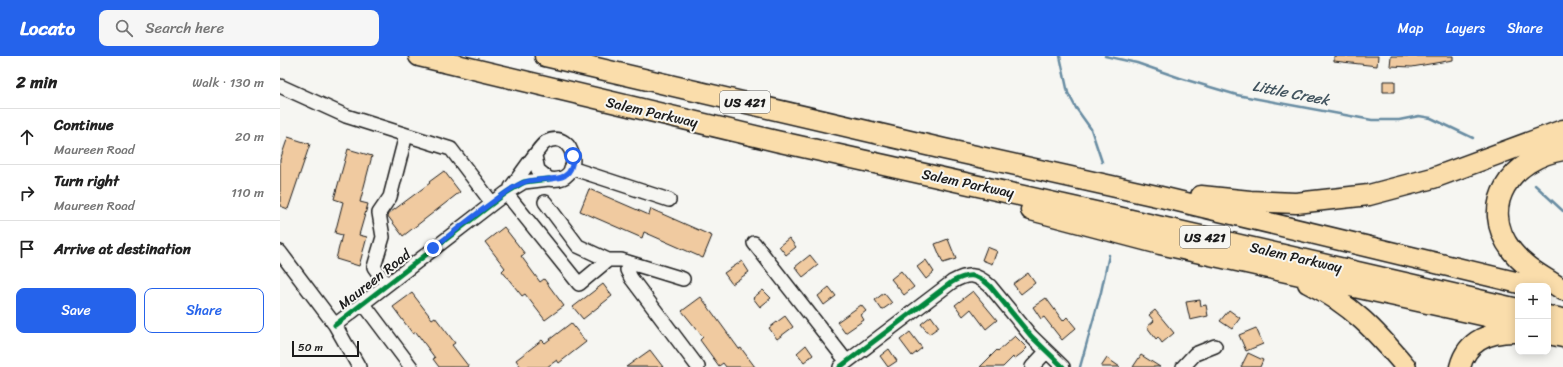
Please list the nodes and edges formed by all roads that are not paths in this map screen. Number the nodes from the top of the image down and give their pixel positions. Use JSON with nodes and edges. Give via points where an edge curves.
{"nodes":[{"id":1,"x":419,"y":56,"type":"edge"},
{"id":2,"x":545,"y":56,"type":"edge"},
{"id":3,"x":280,"y":86,"type":"edge"},
{"id":4,"x":1563,"y":130,"type":"edge"},
{"id":5,"x":406,"y":135,"type":"junction"},
{"id":6,"x":1563,"y":150,"type":"edge"},
{"id":7,"x":535,"y":156,"type":"junction"},
{"id":8,"x":892,"y":167,"type":"junction"},
{"id":9,"x":571,"y":168,"type":"junction"},
{"id":10,"x":549,"y":178,"type":"junction"},
{"id":11,"x":506,"y":193,"type":"junction"},
{"id":12,"x":1161,"y":197,"type":"junction"},
{"id":13,"x":669,"y":200,"type":"dead end"},
{"id":14,"x":545,"y":202,"type":"dead end"},
{"id":15,"x":492,"y":203,"type":"junction"},
{"id":16,"x":754,"y":243,"type":"dead end"},
{"id":17,"x":280,"y":252,"type":"edge"},
{"id":18,"x":608,"y":260,"type":"junction"},
{"id":19,"x":628,"y":262,"type":"junction"},
{"id":20,"x":1281,"y":272,"type":"junction"},
{"id":21,"x":683,"y":279,"type":"dead end"},
{"id":22,"x":1519,"y":283,"type":"edge"},
{"id":23,"x":386,"y":284,"type":"junction"},
{"id":24,"x":1563,"y":290,"type":"edge"},
{"id":25,"x":1551,"y":291,"type":"edge"},
{"id":26,"x":1563,"y":293,"type":"edge"},
{"id":27,"x":363,"y":303,"type":"junction"},
{"id":28,"x":1515,"y":308,"type":"edge"},
{"id":29,"x":1550,"y":319,"type":"edge"},
{"id":30,"x":1515,"y":322,"type":"edge"},
{"id":31,"x":336,"y":324,"type":"junction"},
{"id":32,"x":1515,"y":332,"type":"edge"},
{"id":33,"x":1556,"y":332,"type":"edge"},
{"id":34,"x":1215,"y":346,"type":"dead end"},
{"id":35,"x":1046,"y":352,"type":"junction"},
{"id":36,"x":843,"y":364,"type":"edge"},
{"id":37,"x":360,"y":367,"type":"edge"},
{"id":38,"x":411,"y":367,"type":"edge"},
{"id":39,"x":698,"y":367,"type":"edge"},
{"id":40,"x":1032,"y":367,"type":"edge"},
{"id":41,"x":1063,"y":367,"type":"edge"},
{"id":42,"x":1183,"y":367,"type":"edge"},
{"id":43,"x":1406,"y":367,"type":"edge"},
{"id":44,"x":1460,"y":367,"type":"edge"}],
"edges":[{"from":1,"to":8,"type":"highway","name":"Salem Parkway","number":"US 421"},
{"from":2,"to":12,"type":"highway","name":"Salem Parkway","number":"US 421"},
{"from":3,"to":5,"type":"street","via":[[346,116]]},
{"from":4,"to":12,"type":"highway","via":[[1433,178],[1369,194],[1296,203],[1194,196]]},
{"from":5,"to":15,"type":"street","via":[[451,149]]},
{"from":5,"to":23,"type":"street","via":[[390,197],[379,214],[383,237],[374,267]]},
{"from":6,"to":24,"type":"highway","via":[[1530,160],[1514,173],[1504,189],[1498,215],[1503,238],[1516,256],[1536,274]]},
{"from":7,"to":9,"type":"street","name":"Maureen Road","via":[[546,142],[563,142],[570,148],[573,156]]},
{"from":7,"to":10,"type":"street","via":[[538,170]]},
{"from":7,"to":11,"type":"street","name":"Maureen Road"},
{"from":8,"to":20,"type":"highway","via":[[921,181],[1087,226]]},
{"from":8,"to":28,"type":"highway","name":"Salem Parkway","number":"US 421","via":[[1118,216]]},
{"from":9,"to":10,"type":"street","name":"Maureen Road","via":[[562,178]]},
{"from":9,"to":13,"type":"street"},
{"from":10,"to":11,"type":"street","name":"Maureen Road","via":[[524,182]]},
{"from":11,"to":15,"type":"street","name":"Maureen Road"},
{"from":11,"to":18,"type":"street","via":[[579,284]]},
{"from":12,"to":22,"type":"highway","name":"Salem Parkway","number":"US 421"},
{"from":14,"to":18,"type":"street","via":[[578,246]]},
{"from":15,"to":23,"type":"street","name":"Maureen Road"},
{"from":16,"to":36,"type":"street"},
{"from":17,"to":31,"type":"street"},
{"from":18,"to":19,"type":"street"},
{"from":19,"to":21,"type":"street"},
{"from":19,"to":39,"type":"street","via":[[627,270],[631,278]]},
{"from":20,"to":30,"type":"highway"},
{"from":20,"to":43,"type":"highway","via":[[1321,289],[1353,310]]},
{"from":23,"to":27,"type":"street","name":"Maureen Road"},
{"from":25,"to":26,"type":"highway"},
{"from":27,"to":31,"type":"street","name":"Maureen Road"},
{"from":27,"to":38,"type":"street"},
{"from":29,"to":33,"type":"highway"},
{"from":31,"to":37,"type":"street"},
{"from":32,"to":44,"type":"highway","via":[[1497,333],[1482,338],[1469,349]]},
{"from":34,"to":42,"type":"street","via":[[1195,354]]},
{"from":35,"to":36,"type":"street","via":[[990,286],[978,278],[963,276]]},
{"from":35,"to":40,"type":"street"},
{"from":35,"to":41,"type":"street"}]}
